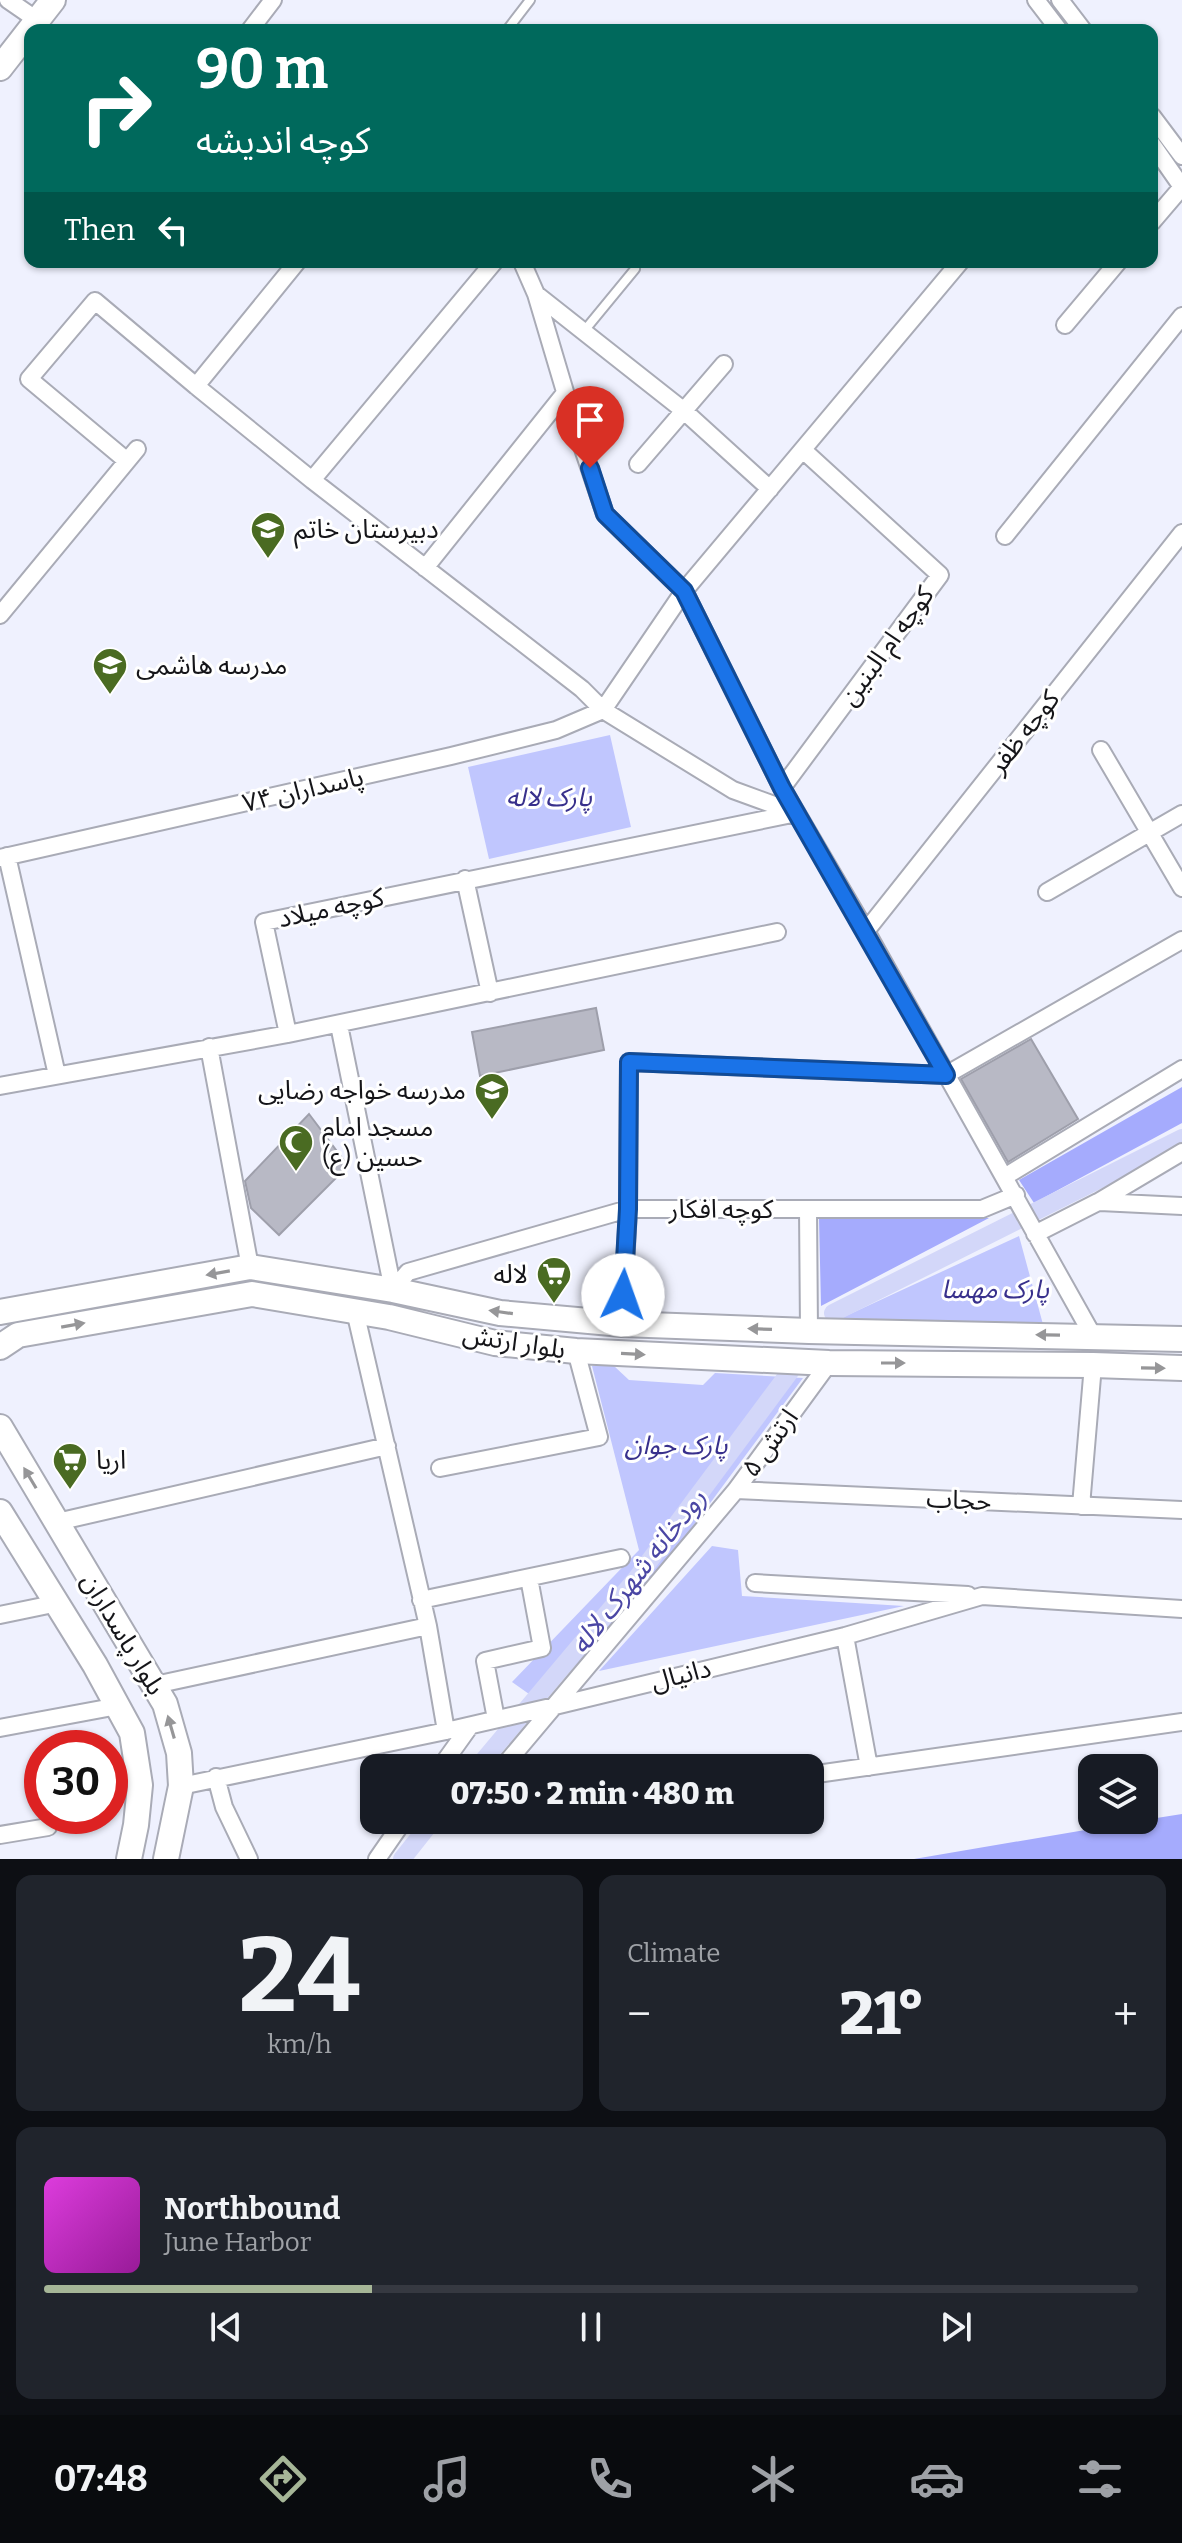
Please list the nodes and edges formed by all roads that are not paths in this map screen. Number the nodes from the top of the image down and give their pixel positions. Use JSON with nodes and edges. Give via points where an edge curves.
{"nodes":[{"id":1,"x":8,"y":0,"type":"edge"},
{"id":2,"x":53,"y":0,"type":"edge"},
{"id":3,"x":273,"y":0,"type":"edge"},
{"id":4,"x":530,"y":0,"type":"edge"},
{"id":5,"x":1036,"y":0,"type":"edge"},
{"id":6,"x":1060,"y":0,"type":"edge"},
{"id":7,"x":37,"y":20,"type":"junction"},
{"id":8,"x":34,"y":24,"type":"edge"},
{"id":9,"x":255,"y":24,"type":"edge"},
{"id":10,"x":512,"y":24,"type":"edge"},
{"id":11,"x":1054,"y":24,"type":"edge"},
{"id":12,"x":1078,"y":24,"type":"edge"},
{"id":13,"x":24,"y":37,"type":"edge"},
{"id":14,"x":0,"y":68,"type":"edge"},
{"id":15,"x":1158,"y":121,"type":"edge"},
{"id":16,"x":1177,"y":138,"type":"edge"},
{"id":17,"x":1158,"y":148,"type":"edge"},
{"id":18,"x":1158,"y":152,"type":"edge"},
{"id":19,"x":1182,"y":156,"type":"edge"},
{"id":20,"x":1182,"y":187,"type":"edge"},
{"id":21,"x":1158,"y":215,"type":"edge"},
{"id":22,"x":292,"y":268,"type":"edge"},
{"id":23,"x":489,"y":268,"type":"edge"},
{"id":24,"x":525,"y":268,"type":"edge"},
{"id":25,"x":955,"y":268,"type":"edge"},
{"id":26,"x":1113,"y":268,"type":"edge"},
{"id":27,"x":635,"y":269,"type":"dead end"},
{"id":28,"x":536,"y":294,"type":"junction"},
{"id":29,"x":1182,"y":316,"type":"edge"},
{"id":30,"x":1065,"y":325,"type":"dead end"},
{"id":31,"x":584,"y":331,"type":"junction"},
{"id":32,"x":724,"y":364,"type":"dead end"},
{"id":33,"x":196,"y":386,"type":"junction"},
{"id":34,"x":565,"y":393,"type":"junction"},
{"id":35,"x":683,"y":410,"type":"junction"},
{"id":36,"x":803,"y":450,"type":"junction"},
{"id":37,"x":638,"y":464,"type":"dead end"},
{"id":38,"x":312,"y":480,"type":"junction"},
{"id":39,"x":770,"y":489,"type":"junction"},
{"id":40,"x":1182,"y":533,"type":"edge"},
{"id":41,"x":1005,"y":536,"type":"dead end"},
{"id":42,"x":425,"y":568,"type":"junction"},
{"id":43,"x":684,"y":591,"type":"junction"},
{"id":44,"x":0,"y":615,"type":"edge"},
{"id":45,"x":603,"y":710,"type":"junction"},
{"id":46,"x":1101,"y":750,"type":"dead end"},
{"id":47,"x":782,"y":788,"type":"junction"},
{"id":48,"x":797,"y":813,"type":"junction"},
{"id":49,"x":1182,"y":814,"type":"edge"},
{"id":50,"x":1150,"y":833,"type":"junction"},
{"id":51,"x":3,"y":857,"type":"edge"},
{"id":52,"x":465,"y":879,"type":"junction"},
{"id":53,"x":1182,"y":888,"type":"edge"},
{"id":54,"x":1047,"y":892,"type":"dead end"},
{"id":55,"x":866,"y":931,"type":"junction"},
{"id":56,"x":777,"y":932,"type":"dead end"},
{"id":57,"x":1182,"y":940,"type":"edge"},
{"id":58,"x":490,"y":993,"type":"junction"},
{"id":59,"x":339,"y":1025,"type":"junction"},
{"id":60,"x":288,"y":1034,"type":"junction"},
{"id":61,"x":209,"y":1047,"type":"junction"},
{"id":62,"x":1182,"y":1069,"type":"edge"},
{"id":63,"x":57,"y":1075,"type":"junction"},
{"id":64,"x":946,"y":1075,"type":"junction"},
{"id":65,"x":0,"y":1086,"type":"edge"},
{"id":66,"x":1182,"y":1152,"type":"edge"},
{"id":67,"x":1006,"y":1176,"type":"junction"},
{"id":68,"x":1017,"y":1198,"type":"junction"},
{"id":69,"x":1098,"y":1202,"type":"junction"},
{"id":70,"x":1182,"y":1206,"type":"edge"},
{"id":71,"x":628,"y":1209,"type":"junction"},
{"id":72,"x":808,"y":1209,"type":"junction"},
{"id":73,"x":1032,"y":1229,"type":"junction"},
{"id":74,"x":250,"y":1267,"type":"junction"},
{"id":75,"x":393,"y":1290,"type":"junction"},
{"id":76,"x":355,"y":1311,"type":"junction"},
{"id":77,"x":0,"y":1312,"type":"edge"},
{"id":78,"x":389,"y":1317,"type":"junction"},
{"id":79,"x":622,"y":1324,"type":"junction"},
{"id":80,"x":809,"y":1331,"type":"junction"},
{"id":81,"x":1093,"y":1336,"type":"junction"},
{"id":82,"x":1182,"y":1339,"type":"edge"},
{"id":83,"x":0,"y":1347,"type":"edge"},
{"id":84,"x":576,"y":1351,"type":"junction"},
{"id":85,"x":829,"y":1363,"type":"junction"},
{"id":86,"x":1093,"y":1365,"type":"junction"},
{"id":87,"x":1182,"y":1368,"type":"edge"},
{"id":88,"x":0,"y":1427,"type":"edge"},
{"id":89,"x":387,"y":1446,"type":"junction"},
{"id":90,"x":440,"y":1468,"type":"dead end"},
{"id":91,"x":736,"y":1490,"type":"junction"},
{"id":92,"x":1081,"y":1506,"type":"junction"},
{"id":93,"x":1182,"y":1510,"type":"edge"},
{"id":94,"x":0,"y":1512,"type":"edge"},
{"id":95,"x":57,"y":1522,"type":"junction"},
{"id":96,"x":621,"y":1558,"type":"dead end"},
{"id":97,"x":529,"y":1578,"type":"junction"},
{"id":98,"x":755,"y":1583,"type":"dead end"},
{"id":99,"x":982,"y":1596,"type":"junction"},
{"id":100,"x":421,"y":1600,"type":"junction"},
{"id":101,"x":58,"y":1603,"type":"junction"},
{"id":102,"x":1182,"y":1609,"type":"edge"},
{"id":103,"x":0,"y":1615,"type":"edge"},
{"id":104,"x":428,"y":1626,"type":"junction"},
{"id":105,"x":845,"y":1636,"type":"junction"},
{"id":106,"x":130,"y":1646,"type":"junction"},
{"id":107,"x":95,"y":1665,"type":"junction"},
{"id":108,"x":150,"y":1677,"type":"junction"},
{"id":109,"x":114,"y":1699,"type":"junction"},
{"id":110,"x":555,"y":1706,"type":"junction"},
{"id":111,"x":504,"y":1718,"type":"junction"},
{"id":112,"x":1182,"y":1722,"type":"edge"},
{"id":113,"x":470,"y":1726,"type":"junction"},
{"id":114,"x":0,"y":1728,"type":"edge"},
{"id":115,"x":446,"y":1731,"type":"junction"},
{"id":116,"x":450,"y":1754,"type":"edge"},
{"id":117,"x":514,"y":1754,"type":"edge"},
{"id":118,"x":869,"y":1767,"type":"junction"},
{"id":119,"x":824,"y":1773,"type":"edge"},
{"id":120,"x":216,"y":1777,"type":"junction"},
{"id":121,"x":181,"y":1786,"type":"junction"},
{"id":122,"x":24,"y":1831,"type":"edge"},
{"id":123,"x":394,"y":1834,"type":"edge"},
{"id":124,"x":0,"y":1835,"type":"edge"},
{"id":125,"x":128,"y":1855,"type":"edge"},
{"id":126,"x":166,"y":1859,"type":"edge"},
{"id":127,"x":249,"y":1859,"type":"edge"},
{"id":128,"x":377,"y":1859,"type":"edge"}],
"edges":[{"from":1,"to":7,"type":"street"},
{"from":2,"to":7,"type":"street"},
{"from":3,"to":9,"type":"street"},
{"from":4,"to":10,"type":"lane"},
{"from":5,"to":11,"type":"street"},
{"from":6,"to":12,"type":"street"},
{"from":7,"to":8,"type":"street"},
{"from":13,"to":14,"type":"street"},
{"from":15,"to":16,"type":"street"},
{"from":16,"to":17,"type":"street"},
{"from":16,"to":19,"type":"street"},
{"from":18,"to":20,"type":"street"},
{"from":20,"to":21,"type":"street"},
{"from":22,"to":33,"type":"street"},
{"from":23,"to":38,"type":"street"},
{"from":24,"to":28,"type":"street"},
{"from":25,"to":36,"type":"street"},
{"from":26,"to":30,"type":"street"},
{"from":27,"to":31,"type":"lane"},
{"from":28,"to":31,"type":"street"},
{"from":28,"to":34,"type":"street"},
{"from":29,"to":41,"type":"street"},
{"from":31,"to":35,"type":"street"},
{"from":32,"to":35,"type":"street"},
{"from":33,"to":38,"type":"street"},
{"from":33,"to":44,"type":"street","via":[[95,301],[29,379],[132,455]]},
{"from":34,"to":42,"type":"street"},
{"from":34,"to":43,"type":"street","via":[[605,514]]},
{"from":35,"to":37,"type":"street"},
{"from":35,"to":39,"type":"street"},
{"from":36,"to":39,"type":"street"},
{"from":36,"to":47,"type":"street","name":"کوچه ام البنین","via":[[940,575]]},
{"from":38,"to":42,"type":"street"},
{"from":39,"to":43,"type":"street"},
{"from":40,"to":55,"type":"street","name":"کوچه ظفر"},
{"from":42,"to":45,"type":"street"},
{"from":43,"to":45,"type":"street"},
{"from":43,"to":47,"type":"street"},
{"from":45,"to":48,"type":"street","via":[[733,790]]},
{"from":45,"to":51,"type":"street","name":"پاسداران ۷۴","via":[[556,730],[451,756]]},
{"from":46,"to":50,"type":"street"},
{"from":47,"to":48,"type":"street"},
{"from":48,"to":52,"type":"street","name":"کوچه میلاد"},
{"from":48,"to":55,"type":"street"},
{"from":49,"to":50,"type":"street"},
{"from":50,"to":53,"type":"street"},
{"from":50,"to":54,"type":"street"},
{"from":51,"to":63,"type":"street"},
{"from":52,"to":58,"type":"street"},
{"from":52,"to":60,"type":"street","name":"کوچه میلاد","via":[[264,922]]},
{"from":55,"to":64,"type":"street"},
{"from":56,"to":58,"type":"street"},
{"from":57,"to":64,"type":"street"},
{"from":58,"to":59,"type":"street"},
{"from":59,"to":60,"type":"street"},
{"from":59,"to":75,"type":"street"},
{"from":60,"to":61,"type":"street"},
{"from":61,"to":63,"type":"street"},
{"from":61,"to":74,"type":"street"},
{"from":62,"to":67,"type":"street"},
{"from":63,"to":65,"type":"street"},
{"from":64,"to":67,"type":"street"},
{"from":64,"to":71,"type":"street","via":[[629,1062]]},
{"from":66,"to":69,"type":"street"},
{"from":67,"to":68,"type":"street"},
{"from":68,"to":72,"type":"street","name":"کوچه افکار","via":[[982,1209]]},
{"from":68,"to":73,"type":"street"},
{"from":69,"to":70,"type":"street"},
{"from":69,"to":73,"type":"street"},
{"from":71,"to":72,"type":"street","name":"کوچه افکار"},
{"from":71,"to":75,"type":"street","name":"کوچه افکار","via":[[408,1272]]},
{"from":71,"to":79,"type":"street"},
{"from":72,"to":80,"type":"street"},
{"from":73,"to":81,"type":"street"},
{"from":74,"to":75,"type":"street","name":"بلوار ارتش"},
{"from":74,"to":77,"type":"street","name":"بلوار ارتش","one_way":true},
{"from":75,"to":78,"type":"street"},
{"from":79,"to":75,"type":"street","name":"بلوار ارتش","one_way":true,"via":[[500,1313]]},
{"from":76,"to":78,"type":"street","name":"بلوار ارتش"},
{"from":83,"to":76,"type":"street","name":"بلوار ارتش","one_way":true,"via":[[18,1335],[252,1294]]},
{"from":76,"to":89,"type":"street"},
{"from":78,"to":84,"type":"street","name":"بلوار ارتش","via":[[495,1343]]},
{"from":80,"to":79,"type":"street","name":"بلوار ارتش","one_way":true},
{"from":81,"to":80,"type":"street","name":"بلوار ارتش","one_way":true},
{"from":81,"to":82,"type":"street","name":"بلوار ارتش"},
{"from":81,"to":86,"type":"street"},
{"from":84,"to":85,"type":"street","name":"بلوار ارتش","one_way":true},
{"from":84,"to":90,"type":"street","via":[[599,1437]]},
{"from":85,"to":86,"type":"street","name":"بلوار ارتش","one_way":true},
{"from":85,"to":91,"type":"street","name":"ارتش ۵"},
{"from":86,"to":87,"type":"street","name":"بلوار ارتش","one_way":true},
{"from":86,"to":92,"type":"street"},
{"from":95,"to":88,"type":"street","name":"بلوار پاسداران","one_way":true},
{"from":89,"to":95,"type":"street"},
{"from":89,"to":100,"type":"street"},
{"from":91,"to":92,"type":"street","name":"حجاب"},
{"from":91,"to":110,"type":"street","name":"ارتش ۵"},
{"from":92,"to":93,"type":"street","name":"حجاب"},
{"from":94,"to":101,"type":"street","name":"بلوار پاسداران"},
{"from":95,"to":106,"type":"street","name":"بلوار پاسداران"},
{"from":96,"to":97,"type":"street"},
{"from":97,"to":100,"type":"street"},
{"from":97,"to":111,"type":"street","via":[[542,1648],[485,1661]]},
{"from":98,"to":99,"type":"street"},
{"from":99,"to":102,"type":"street","name":"دانیال"},
{"from":99,"to":105,"type":"street","name":"دانیال"},
{"from":100,"to":104,"type":"street"},
{"from":101,"to":103,"type":"street"},
{"from":101,"to":107,"type":"street","name":"بلوار پاسداران"},
{"from":104,"to":108,"type":"street"},
{"from":104,"to":115,"type":"street"},
{"from":105,"to":110,"type":"street","name":"دانیال"},
{"from":105,"to":118,"type":"street"},
{"from":106,"to":107,"type":"street","via":[[118,1665]]},
{"from":106,"to":108,"type":"street","name":"بلوار پاسداران"},
{"from":107,"to":109,"type":"street","name":"بلوار پاسداران"},
{"from":108,"to":109,"type":"street","via":[[133,1667],[121,1670],[112,1679]]},
{"from":121,"to":108,"type":"street","name":"بلوار پاسداران","one_way":true,"via":[[179,1753],[165,1704]]},
{"from":109,"to":114,"type":"street"},
{"from":109,"to":125,"type":"street","name":"بلوار پاسداران","via":[[132,1733],[140,1785]]},
{"from":110,"to":111,"type":"street","name":"دانیال"},
{"from":110,"to":117,"type":"street","name":"ارتش ۵"},
{"from":111,"to":113,"type":"street","name":"دانیال"},
{"from":112,"to":118,"type":"street"},
{"from":113,"to":115,"type":"street","name":"دانیال"},
{"from":113,"to":116,"type":"street"},
{"from":115,"to":120,"type":"street","name":"دانیال"},
{"from":118,"to":119,"type":"street"},
{"from":120,"to":121,"type":"street","name":"دانیال"},
{"from":120,"to":127,"type":"street"},
{"from":121,"to":126,"type":"street","name":"بلوار پاسداران"},
{"from":122,"to":124,"type":"street"},
{"from":123,"to":128,"type":"street"}]}
